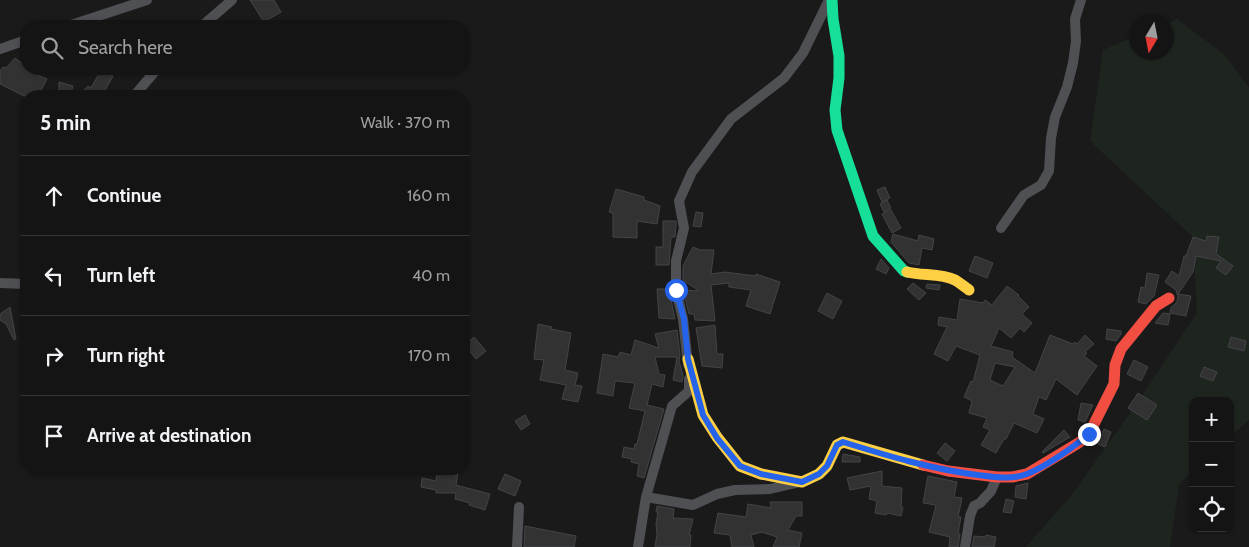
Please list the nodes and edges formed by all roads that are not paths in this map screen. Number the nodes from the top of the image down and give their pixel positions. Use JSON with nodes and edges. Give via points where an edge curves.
{"nodes":[{"id":1,"x":147,"y":0,"type":"edge"},
{"id":2,"x":232,"y":0,"type":"edge"},
{"id":3,"x":831,"y":0,"type":"edge"},
{"id":4,"x":1081,"y":0,"type":"edge"},
{"id":5,"x":86,"y":20,"type":"edge"},
{"id":6,"x":209,"y":20,"type":"edge"},
{"id":7,"x":20,"y":42,"type":"edge"},
{"id":8,"x":0,"y":49,"type":"edge"},
{"id":9,"x":152,"y":75,"type":"edge"},
{"id":10,"x":139,"y":90,"type":"edge"},
{"id":11,"x":1002,"y":228,"type":"dead end"},
{"id":12,"x":0,"y":283,"type":"edge"},
{"id":13,"x":20,"y":284,"type":"edge"},
{"id":14,"x":969,"y":290,"type":"dead end"},
{"id":15,"x":1169,"y":298,"type":"dead end"},
{"id":16,"x":688,"y":359,"type":"junction"},
{"id":17,"x":997,"y":477,"type":"junction"},
{"id":18,"x":802,"y":482,"type":"junction"},
{"id":19,"x":646,"y":497,"type":"junction"},
{"id":20,"x":519,"y":507,"type":"dead end"},
{"id":21,"x":517,"y":547,"type":"edge"},
{"id":22,"x":638,"y":547,"type":"edge"},
{"id":23,"x":965,"y":547,"type":"edge"}],
"edges":[{"from":1,"to":5,"type":"street"},
{"from":2,"to":6,"type":"street"},
{"from":3,"to":14,"type":"street","via":[[839,56],[835,110],[837,130],[873,236],[904,271],[938,275],[955,280]]},
{"from":3,"to":16,"type":"street","via":[[803,53],[784,78],[731,119],[692,172],[679,201],[684,228],[676,261],[676,290],[684,319]]},
{"from":4,"to":11,"type":"street","via":[[1075,19],[1076,41],[1068,87],[1055,117],[1051,138],[1049,171],[1041,185],[1024,195]]},
{"from":7,"to":8,"type":"street"},
{"from":9,"to":10,"type":"street"},
{"from":12,"to":13,"type":"street"},
{"from":15,"to":17,"type":"street","via":[[1156,306],[1121,349],[1115,365],[1114,384],[1089,434],[1027,474]]},
{"from":16,"to":18,"type":"street","via":[[703,415],[740,466]]},
{"from":16,"to":19,"type":"street","via":[[690,391],[672,406]]},
{"from":17,"to":18,"type":"street","via":[[948,471],[843,442],[837,445],[827,466],[819,474]]},
{"from":17,"to":23,"type":"street","via":[[991,491],[974,506]]},
{"from":18,"to":19,"type":"street","via":[[770,489],[735,490],[693,505]]},
{"from":19,"to":22,"type":"street"},
{"from":20,"to":21,"type":"street"}]}
